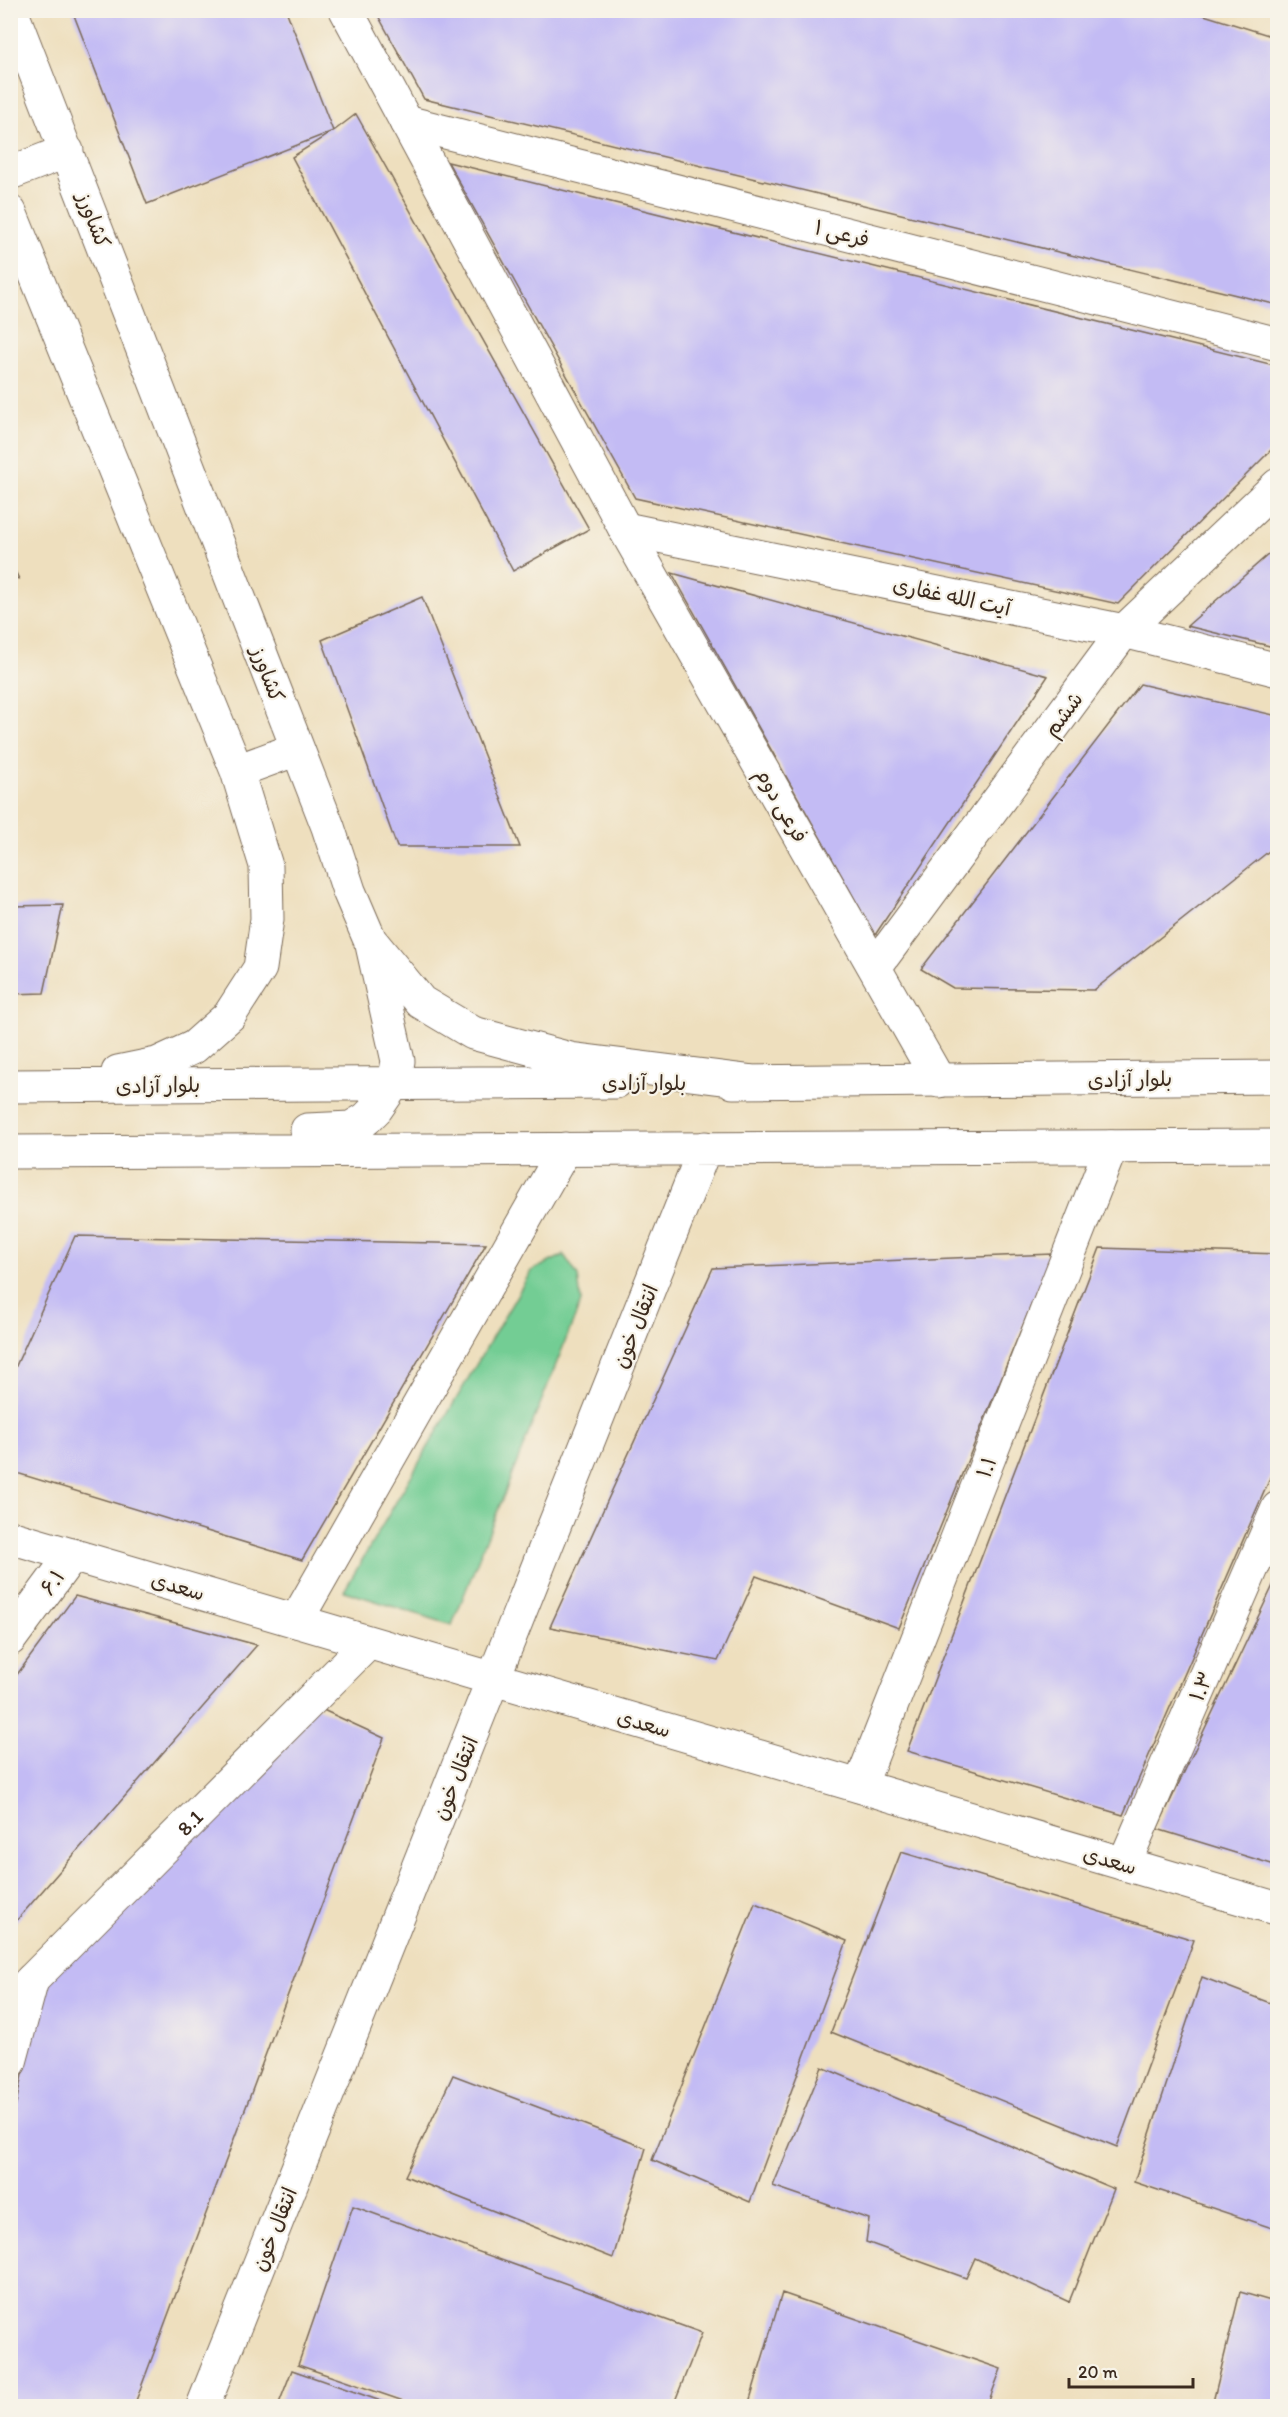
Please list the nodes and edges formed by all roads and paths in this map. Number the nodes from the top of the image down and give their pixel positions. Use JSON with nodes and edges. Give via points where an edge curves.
{"nodes":[{"id":1,"x":12,"y":10,"type":"edge"},
{"id":2,"x":346,"y":10,"type":"edge"},
{"id":3,"x":406,"y":122,"type":"junction"},
{"id":4,"x":67,"y":151,"type":"junction"},
{"id":5,"x":10,"y":173,"type":"edge"},
{"id":6,"x":10,"y":212,"type":"edge"},
{"id":7,"x":1278,"y":344,"type":"edge"},
{"id":8,"x":1278,"y":485,"type":"edge"},
{"id":9,"x":626,"y":529,"type":"junction"},
{"id":10,"x":1124,"y":632,"type":"junction"},
{"id":11,"x":1278,"y":670,"type":"edge"},
{"id":12,"x":297,"y":749,"type":"junction"},
{"id":13,"x":237,"y":771,"type":"junction"},
{"id":14,"x":370,"y":940,"type":"junction"},
{"id":15,"x":875,"y":967,"type":"junction"},
{"id":16,"x":1278,"y":1077,"type":"edge"},
{"id":17,"x":939,"y":1081,"type":"junction"},
{"id":18,"x":754,"y":1082,"type":"junction"},
{"id":19,"x":394,"y":1083,"type":"junction"},
{"id":20,"x":10,"y":1086,"type":"edge"},
{"id":21,"x":49,"y":1086,"type":"junction"},
{"id":22,"x":1278,"y":1146,"type":"edge"},
{"id":23,"x":1111,"y":1147,"type":"junction"},
{"id":24,"x":705,"y":1148,"type":"junction"},
{"id":25,"x":565,"y":1149,"type":"junction"},
{"id":26,"x":182,"y":1151,"type":"junction"},
{"id":27,"x":10,"y":1152,"type":"edge"},
{"id":28,"x":1278,"y":1508,"type":"edge"},
{"id":29,"x":10,"y":1536,"type":"edge"},
{"id":30,"x":72,"y":1555,"type":"junction"},
{"id":31,"x":296,"y":1621,"type":"junction"},
{"id":32,"x":10,"y":1639,"type":"edge"},
{"id":33,"x":368,"y":1643,"type":"junction"},
{"id":34,"x":494,"y":1679,"type":"junction"},
{"id":35,"x":860,"y":1786,"type":"junction"},
{"id":36,"x":1124,"y":1864,"type":"junction"},
{"id":37,"x":1278,"y":1909,"type":"edge"},
{"id":38,"x":33,"y":1978,"type":"junction"},
{"id":39,"x":10,"y":2002,"type":"edge"},
{"id":40,"x":10,"y":2062,"type":"edge"},
{"id":41,"x":203,"y":2406,"type":"edge"}],
"edges":[{"from":1,"to":4,"type":"main road","name":"کشاورز"},
{"from":2,"to":3,"type":"main road","name":"فرعی دوم"},
{"from":3,"to":7,"type":"main road","name":"فرعی ۱"},
{"from":3,"to":9,"type":"main road","name":"فرعی دوم"},
{"from":4,"to":5,"type":"main road"},
{"from":4,"to":12,"type":"main road","name":"کشاورز"},
{"from":6,"to":13,"type":"main road"},
{"from":8,"to":10,"type":"main road","name":"ششم"},
{"from":9,"to":10,"type":"main road","name":"آیت الله غفاری"},
{"from":9,"to":15,"type":"main road","name":"فرعی دوم"},
{"from":10,"to":11,"type":"main road","name":"آیت الله غفاری"},
{"from":10,"to":15,"type":"main road","name":"ششم"},
{"from":12,"to":13,"type":"main road"},
{"from":12,"to":14,"type":"main road","name":"کشاورز"},
{"from":13,"to":21,"type":"main road","via":[[266,866],[267,919],[260,968],[229,1016],[194,1047],[157,1064]]},
{"from":14,"to":18,"type":"main road","name":"کشاورز","via":[[422,1002],[473,1033],[570,1059]]},
{"from":14,"to":19,"type":"main road","via":[[398,1061]]},
{"from":15,"to":17,"type":"main road","name":"فرعی دوم"},
{"from":16,"to":17,"type":"main road","name":"بلوار آزادی"},
{"from":17,"to":18,"type":"main road","name":"بلوار آزادی"},
{"from":18,"to":19,"type":"main road","name":"بلوار آزادی"},
{"from":19,"to":21,"type":"main road","name":"بلوار آزادی"},
{"from":19,"to":26,"type":"main road","via":[[376,1109],[351,1128],[212,1132]]},
{"from":20,"to":21,"type":"main road","name":"بلوار آزادی"},
{"from":22,"to":23,"type":"main road"},
{"from":23,"to":24,"type":"main road"},
{"from":23,"to":35,"type":"main road","name":"۱.۱"},
{"from":24,"to":25,"type":"main road"},
{"from":24,"to":34,"type":"main road","name":"انتقال خون"},
{"from":25,"to":26,"type":"main road"},
{"from":25,"to":31,"type":"main road"},
{"from":26,"to":27,"type":"main road"},
{"from":28,"to":36,"type":"main road","name":"۱.۳"},
{"from":29,"to":30,"type":"main road","name":"سعدی"},
{"from":30,"to":31,"type":"main road","name":"سعدی"},
{"from":30,"to":32,"type":"main road","name":"۶.۱"},
{"from":31,"to":33,"type":"main road","name":"سعدی"},
{"from":33,"to":34,"type":"main road","name":"سعدی"},
{"from":33,"to":38,"type":"main road","name":"8.1"},
{"from":34,"to":35,"type":"main road","name":"سعدی"},
{"from":34,"to":41,"type":"main road","name":"انتقال خون"},
{"from":35,"to":36,"type":"main road","name":"سعدی"},
{"from":36,"to":37,"type":"main road","name":"سعدی"},
{"from":38,"to":39,"type":"main road","name":"8.1"},
{"from":38,"to":40,"type":"main road"}]}
